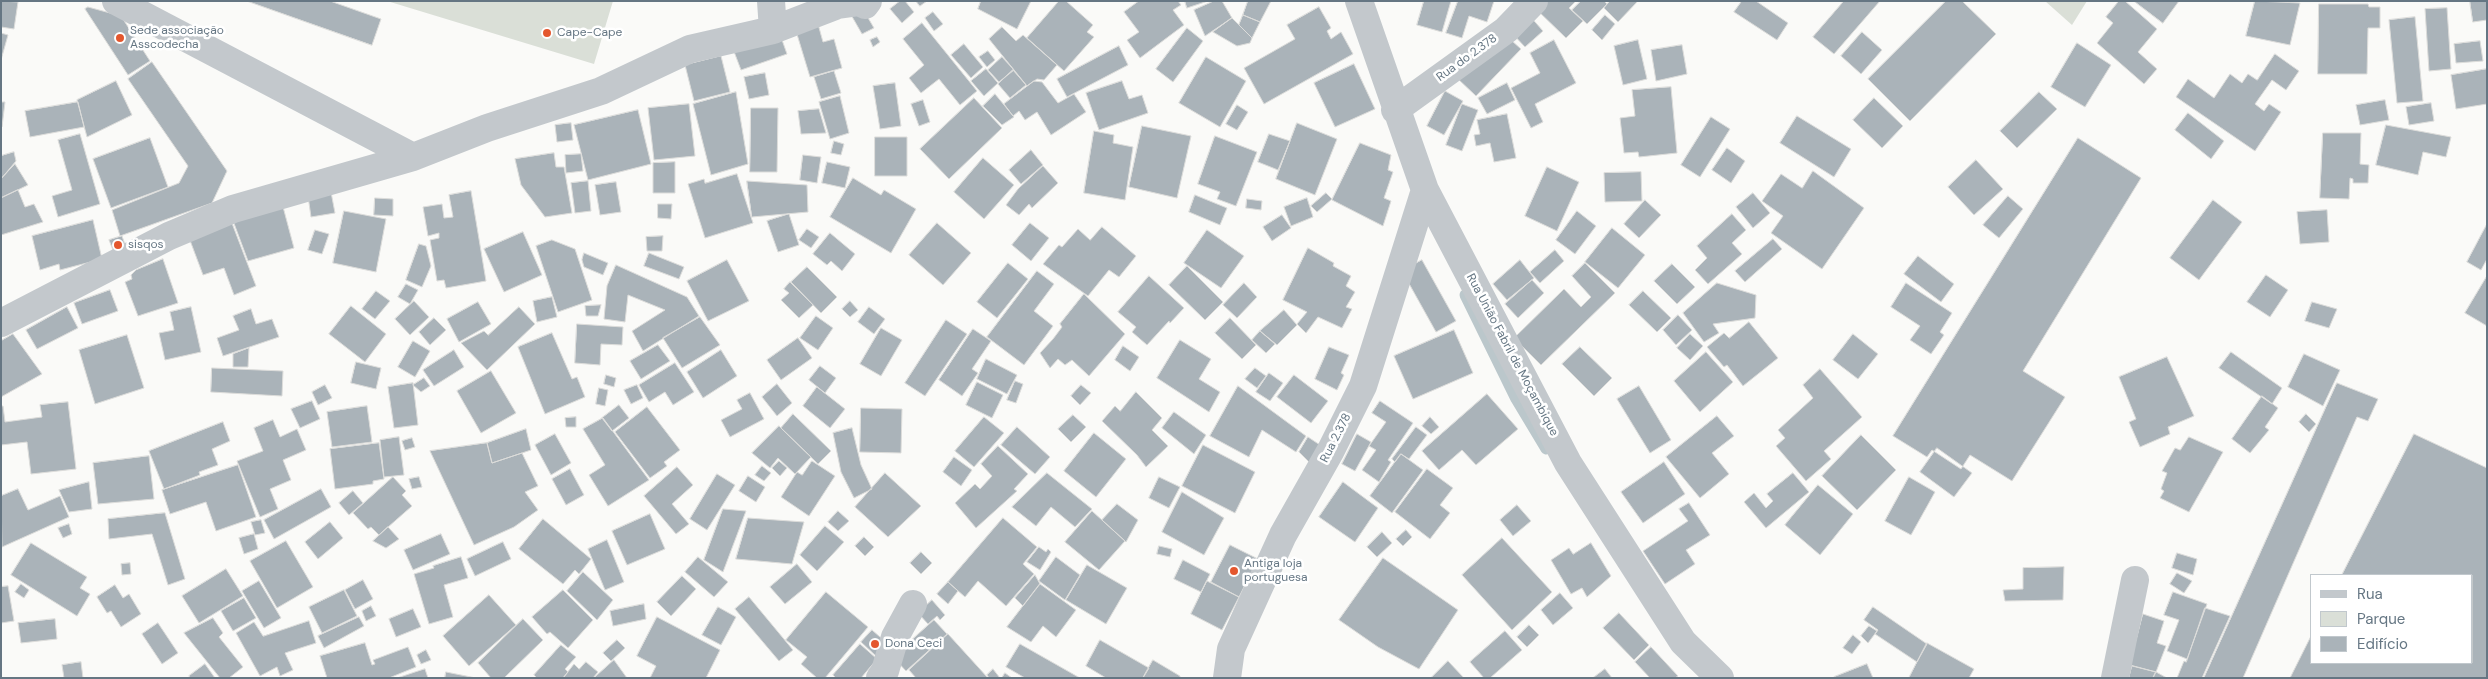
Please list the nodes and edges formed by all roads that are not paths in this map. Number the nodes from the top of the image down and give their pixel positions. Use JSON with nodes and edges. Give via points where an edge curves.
{"nodes":[{"id":1,"x":116,"y":1,"type":"edge"},
{"id":2,"x":771,"y":1,"type":"edge"},
{"id":3,"x":868,"y":1,"type":"edge"},
{"id":4,"x":1359,"y":1,"type":"edge"},
{"id":5,"x":1534,"y":1,"type":"edge"},
{"id":6,"x":773,"y":30,"type":"junction"},
{"id":7,"x":1395,"y":110,"type":"junction"},
{"id":8,"x":413,"y":157,"type":"junction"},
{"id":9,"x":1425,"y":190,"type":"junction"},
{"id":10,"x":1,"y":323,"type":"edge"},
{"id":11,"x":2135,"y":580,"type":"dead end"},
{"id":12,"x":914,"y":604,"type":"dead end"},
{"id":13,"x":885,"y":676,"type":"edge"},
{"id":14,"x":1227,"y":678,"type":"edge"},
{"id":15,"x":1720,"y":678,"type":"edge"},
{"id":16,"x":2115,"y":678,"type":"edge"}],
"edges":[{"from":1,"to":8,"type":"street"},
{"from":2,"to":6,"type":"street"},
{"from":3,"to":6,"type":"street","via":[[865,4],[838,5]]},
{"from":4,"to":7,"type":"street","name":"Rua União Fabril de Moçambique"},
{"from":5,"to":7,"type":"street","name":"Rua do 2.378","via":[[1506,30]]},
{"from":6,"to":8,"type":"street","via":[[690,49],[601,90]]},
{"from":7,"to":9,"type":"street","name":"Rua União Fabril de Moçambique"},
{"from":8,"to":10,"type":"street","via":[[233,209],[169,236]]},
{"from":9,"to":14,"type":"street","name":"Rua 2.378","via":[[1363,386],[1279,543],[1231,649]]},
{"from":9,"to":15,"type":"street","name":"Rua União Fabril de Moçambique","via":[[1568,463],[1683,642]]},
{"from":11,"to":16,"type":"street"},
{"from":12,"to":13,"type":"street","via":[[895,637]]}]}
